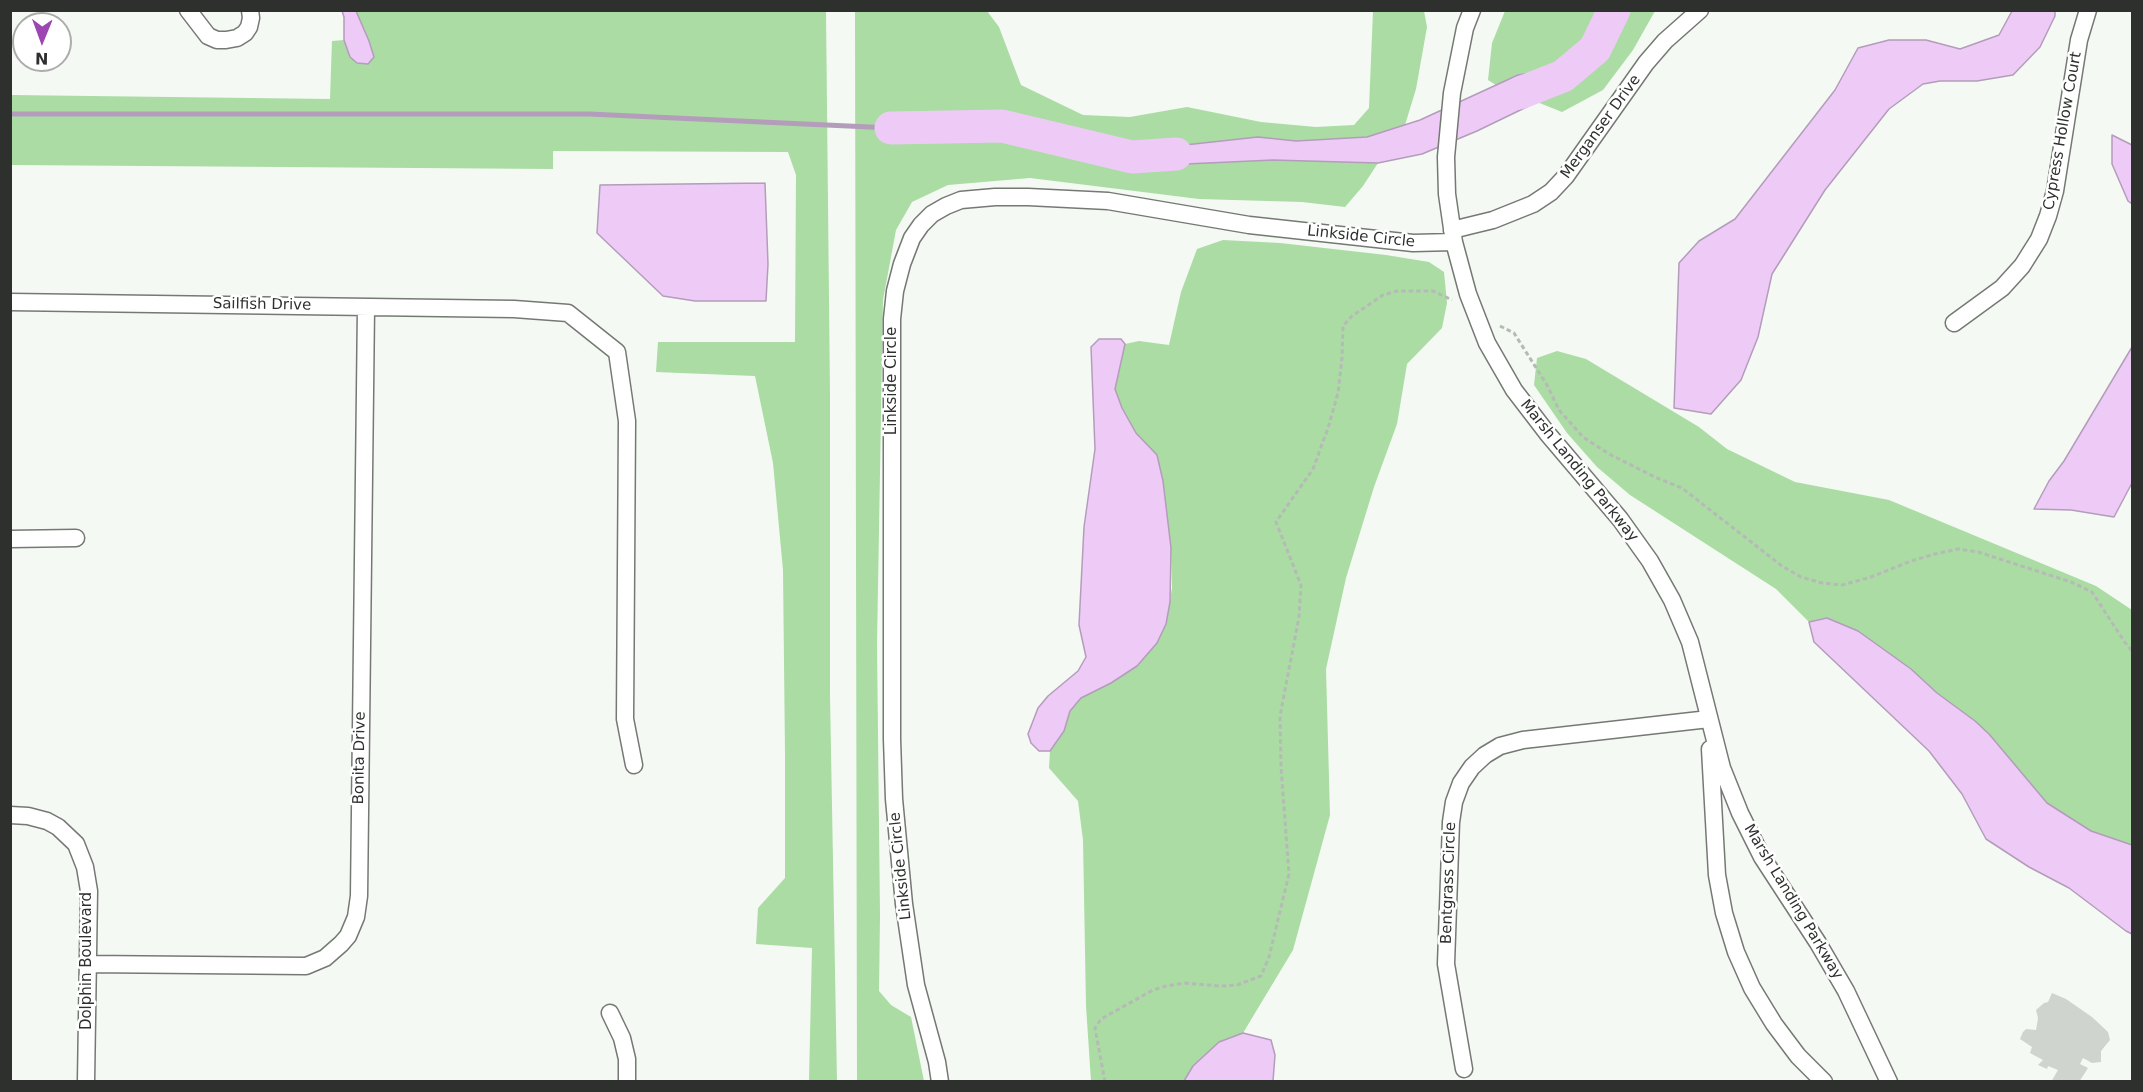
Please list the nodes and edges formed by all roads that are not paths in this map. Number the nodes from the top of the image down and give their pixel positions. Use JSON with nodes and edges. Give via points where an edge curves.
{"nodes":[{"id":1,"x":188,"y":10,"type":"edge"},
{"id":2,"x":250,"y":10,"type":"edge"},
{"id":3,"x":1472,"y":10,"type":"edge"},
{"id":4,"x":1700,"y":10,"type":"edge"},
{"id":5,"x":2088,"y":10,"type":"edge"},
{"id":6,"x":1453,"y":236,"type":"junction"},
{"id":7,"x":10,"y":302,"type":"edge"},
{"id":8,"x":366,"y":307,"type":"junction"},
{"id":9,"x":1954,"y":323,"type":"dead end"},
{"id":10,"x":76,"y":538,"type":"dead end"},
{"id":11,"x":10,"y":539,"type":"edge"},
{"id":12,"x":1709,"y":719,"type":"junction"},
{"id":13,"x":634,"y":765,"type":"dead end"},
{"id":14,"x":10,"y":815,"type":"edge"},
{"id":15,"x":88,"y":964,"type":"junction"},
{"id":16,"x":610,"y":1013,"type":"dead end"},
{"id":17,"x":1464,"y":1069,"type":"dead end"},
{"id":18,"x":86,"y":1082,"type":"edge"},
{"id":19,"x":627,"y":1082,"type":"edge"},
{"id":20,"x":940,"y":1082,"type":"edge"},
{"id":21,"x":1824,"y":1082,"type":"edge"},
{"id":22,"x":1889,"y":1082,"type":"edge"}],
"edges":[{"from":1,"to":2,"type":"street","via":[[208,36],[226,40],[245,33]]},
{"from":3,"to":6,"type":"street","name":"Marsh Landing Parkway","via":[[1452,93],[1446,157]]},
{"from":4,"to":6,"type":"street","name":"Merganser Drive","via":[[1646,63],[1551,192],[1533,204]]},
{"from":5,"to":9,"type":"street","name":"Cypress Hollow Court","via":[[2079,40],[2055,191],[2039,239],[2002,288]]},
{"from":6,"to":12,"type":"street","name":"Marsh Landing Parkway","via":[[1468,294],[1487,343],[1514,390],[1546,434],[1620,519],[1672,600],[1690,642]]},
{"from":6,"to":20,"type":"street","name":"Linkside Circle","via":[[1402,242],[1249,225],[1108,201],[994,197],[961,200],[946,206],[932,214],[912,238],[895,291],[892,319],[894,787],[916,985]]},
{"from":7,"to":8,"type":"street","name":"Sailfish Drive"},
{"from":8,"to":13,"type":"street","name":"Sailfish Drive","via":[[568,313],[617,352],[627,421],[626,719]]},
{"from":8,"to":15,"type":"street","name":"Bonita Drive","via":[[358,896],[356,917],[348,936],[325,958],[306,966]]},
{"from":10,"to":11,"type":"street"},
{"from":12,"to":17,"type":"street","name":"Bentgrass Circle","via":[[1522,740],[1500,746],[1472,767],[1461,783],[1451,822],[1446,964]]},
{"from":12,"to":21,"type":"street","name":"Marsh Landing Parkway","via":[[1717,875],[1736,952],[1774,1023],[1798,1056]]},
{"from":12,"to":22,"type":"street","name":"Marsh Landing Parkway","via":[[1722,768],[1744,822],[1846,991]]},
{"from":14,"to":15,"type":"street","name":"Dolphin Boulevard","via":[[47,821],[76,844],[89,891]]},
{"from":15,"to":18,"type":"street","name":"Dolphin Boulevard"},
{"from":16,"to":19,"type":"street","via":[[622,1038]]}]}
